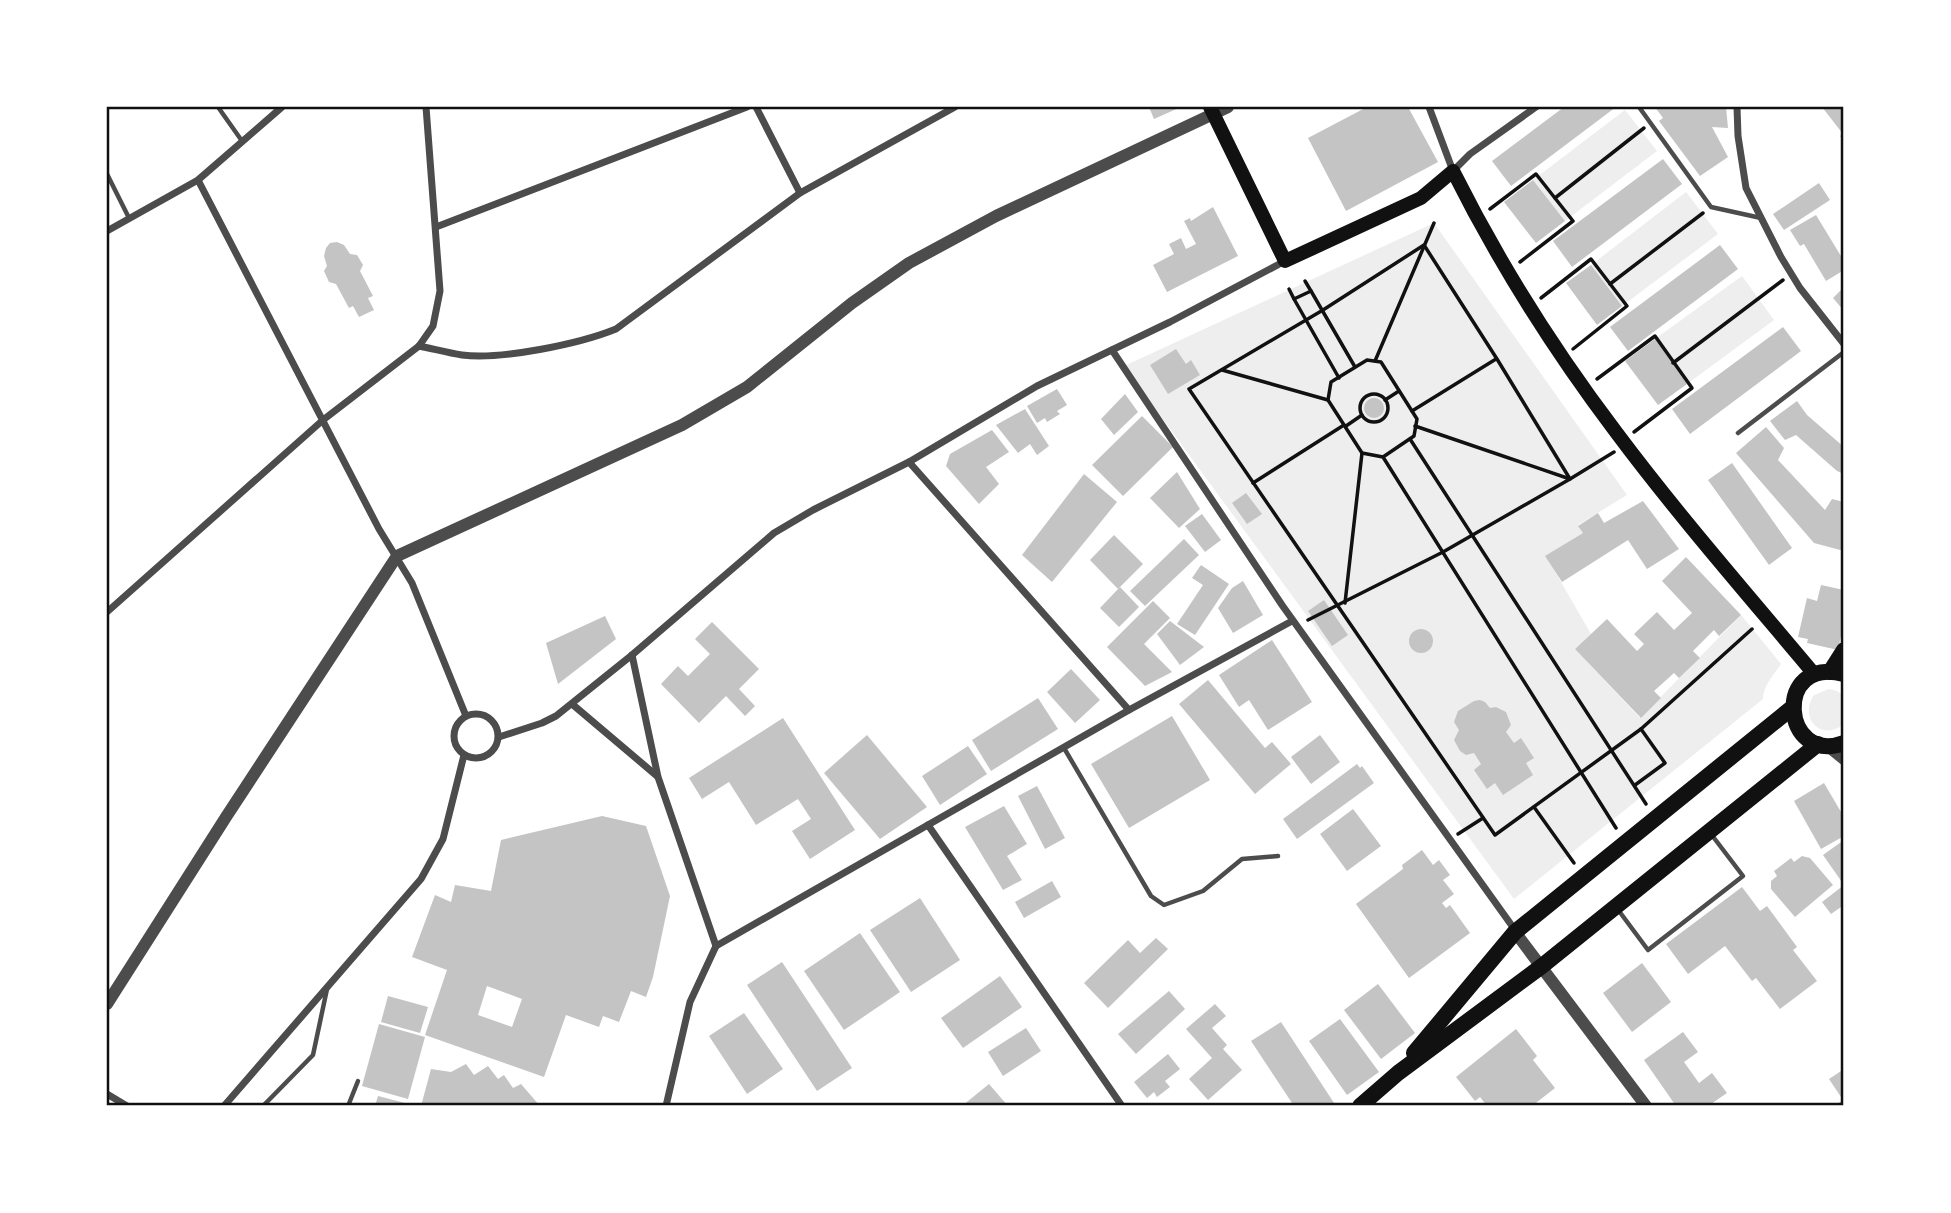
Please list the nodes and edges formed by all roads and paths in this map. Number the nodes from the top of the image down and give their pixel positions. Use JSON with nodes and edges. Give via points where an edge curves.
{"nodes":[{"id":1,"x":218,"y":107,"type":"edge"},
{"id":2,"x":282,"y":107,"type":"edge"},
{"id":3,"x":426,"y":107,"type":"edge"},
{"id":4,"x":747,"y":107,"type":"edge"},
{"id":5,"x":756,"y":107,"type":"edge"},
{"id":6,"x":955,"y":107,"type":"edge"},
{"id":7,"x":1228,"y":107,"type":"edge"},
{"id":8,"x":1429,"y":107,"type":"edge"},
{"id":9,"x":1536,"y":107,"type":"edge"},
{"id":10,"x":1639,"y":107,"type":"edge"},
{"id":11,"x":1737,"y":107,"type":"edge"},
{"id":12,"x":1212,"y":110,"type":"edge"},
{"id":13,"x":1651,"y":122,"type":"junction"},
{"id":14,"x":242,"y":141,"type":"junction"},
{"id":15,"x":1453,"y":171,"type":"junction"},
{"id":16,"x":107,"y":174,"type":"edge"},
{"id":17,"x":198,"y":180,"type":"junction"},
{"id":18,"x":800,"y":194,"type":"junction"},
{"id":19,"x":1555,"y":198,"type":"junction"},
{"id":20,"x":1711,"y":207,"type":"junction"},
{"id":21,"x":1761,"y":218,"type":"junction"},
{"id":22,"x":130,"y":219,"type":"junction"},
{"id":23,"x":1477,"y":219,"type":"junction"},
{"id":24,"x":1434,"y":223,"type":"dead end"},
{"id":25,"x":436,"y":227,"type":"junction"},
{"id":26,"x":107,"y":231,"type":"edge"},
{"id":27,"x":1424,"y":245,"type":"junction"},
{"id":28,"x":1285,"y":261,"type":"junction"},
{"id":29,"x":1507,"y":271,"type":"junction"},
{"id":30,"x":1791,"y":274,"type":"junction"},
{"id":31,"x":1306,"y":281,"type":"dead end"},
{"id":32,"x":1611,"y":284,"type":"junction"},
{"id":33,"x":1289,"y":289,"type":"dead end"},
{"id":34,"x":1311,"y":291,"type":"junction"},
{"id":35,"x":1294,"y":299,"type":"junction"},
{"id":36,"x":1530,"y":306,"type":"junction"},
{"id":37,"x":1323,"y":310,"type":"junction"},
{"id":38,"x":1306,"y":321,"type":"junction"},
{"id":39,"x":1844,"y":344,"type":"edge"},
{"id":40,"x":419,"y":346,"type":"junction"},
{"id":41,"x":1112,"y":351,"type":"junction"},
{"id":42,"x":1844,"y":352,"type":"edge"},
{"id":43,"x":1563,"y":356,"type":"junction"},
{"id":44,"x":1497,"y":359,"type":"junction"},
{"id":45,"x":1375,"y":361,"type":"junction"},
{"id":46,"x":1673,"y":363,"type":"junction"},
{"id":47,"x":1355,"y":367,"type":"junction"},
{"id":48,"x":1222,"y":370,"type":"junction"},
{"id":49,"x":1339,"y":378,"type":"junction"},
{"id":50,"x":1584,"y":389,"type":"junction"},
{"id":51,"x":1399,"y":391,"type":"junction"},
{"id":52,"x":1328,"y":400,"type":"junction"},
{"id":53,"x":1385,"y":400,"type":"junction"},
{"id":54,"x":1412,"y":411,"type":"junction"},
{"id":55,"x":1362,"y":415,"type":"junction"},
{"id":56,"x":323,"y":420,"type":"junction"},
{"id":57,"x":1345,"y":426,"type":"junction"},
{"id":58,"x":1416,"y":426,"type":"junction"},
{"id":59,"x":1738,"y":433,"type":"dead end"},
{"id":60,"x":1410,"y":439,"type":"junction"},
{"id":61,"x":1624,"y":443,"type":"junction"},
{"id":62,"x":1362,"y":453,"type":"junction"},
{"id":63,"x":1383,"y":457,"type":"junction"},
{"id":64,"x":909,"y":462,"type":"junction"},
{"id":65,"x":1570,"y":480,"type":"junction"},
{"id":66,"x":1253,"y":483,"type":"junction"},
{"id":67,"x":1472,"y":535,"type":"junction"},
{"id":68,"x":1443,"y":552,"type":"junction"},
{"id":69,"x":397,"y":556,"type":"junction"},
{"id":70,"x":1345,"y":603,"type":"junction"},
{"id":71,"x":1337,"y":607,"type":"junction"},
{"id":72,"x":107,"y":612,"type":"edge"},
{"id":73,"x":1292,"y":621,"type":"junction"},
{"id":74,"x":1752,"y":629,"type":"dead end"},
{"id":75,"x":1844,"y":650,"type":"edge"},
{"id":76,"x":632,"y":654,"type":"junction"},
{"id":77,"x":1830,"y":674,"type":"edge"},
{"id":78,"x":572,"y":704,"type":"junction"},
{"id":79,"x":1793,"y":707,"type":"junction"},
{"id":80,"x":1129,"y":710,"type":"junction"},
{"id":81,"x":466,"y":716,"type":"junction"},
{"id":82,"x":1641,"y":729,"type":"junction"},
{"id":83,"x":499,"y":737,"type":"junction"},
{"id":84,"x":1830,"y":744,"type":"edge"},
{"id":85,"x":1064,"y":747,"type":"junction"},
{"id":86,"x":1612,"y":751,"type":"junction"},
{"id":87,"x":464,"y":755,"type":"junction"},
{"id":88,"x":1844,"y":759,"type":"edge"},
{"id":89,"x":1582,"y":773,"type":"junction"},
{"id":90,"x":658,"y":776,"type":"junction"},
{"id":91,"x":1634,"y":785,"type":"junction"},
{"id":92,"x":1534,"y":807,"type":"junction"},
{"id":93,"x":1483,"y":818,"type":"junction"},
{"id":94,"x":1656,"y":818,"type":"junction"},
{"id":95,"x":928,"y":825,"type":"junction"},
{"id":96,"x":1710,"y":832,"type":"junction"},
{"id":97,"x":1451,"y":839,"type":"junction"},
{"id":98,"x":1626,"y":842,"type":"junction"},
{"id":99,"x":1278,"y":856,"type":"dead end"},
{"id":100,"x":1583,"y":877,"type":"junction"},
{"id":101,"x":1616,"y":907,"type":"junction"},
{"id":102,"x":1516,"y":932,"type":"junction"},
{"id":103,"x":716,"y":946,"type":"junction"},
{"id":104,"x":1542,"y":966,"type":"junction"},
{"id":105,"x":327,"y":988,"type":"junction"},
{"id":106,"x":107,"y":1004,"type":"edge"},
{"id":107,"x":1398,"y":1073,"type":"junction"},
{"id":108,"x":358,"y":1081,"type":"dead end"},
{"id":109,"x":107,"y":1094,"type":"edge"},
{"id":110,"x":127,"y":1106,"type":"edge"},
{"id":111,"x":224,"y":1106,"type":"edge"},
{"id":112,"x":263,"y":1106,"type":"edge"},
{"id":113,"x":348,"y":1106,"type":"edge"},
{"id":114,"x":666,"y":1106,"type":"edge"},
{"id":115,"x":1122,"y":1106,"type":"edge"},
{"id":116,"x":1360,"y":1106,"type":"edge"},
{"id":117,"x":1646,"y":1106,"type":"edge"}],
"edges":[{"from":1,"to":14,"type":"lane"},
{"from":2,"to":14,"type":"street"},
{"from":3,"to":25,"type":"street"},
{"from":4,"to":25,"type":"street"},
{"from":5,"to":18,"type":"street"},
{"from":6,"to":18,"type":"street"},
{"from":7,"to":12,"type":"street"},
{"from":8,"to":15,"type":"street"},
{"from":9,"to":15,"type":"street"},
{"from":10,"to":13,"type":"lane"},
{"from":11,"to":21,"type":"street","via":[[1746,188]]},
{"from":12,"to":28,"type":"main road"},
{"from":12,"to":69,"type":"street","via":[[909,263],[747,387],[682,425]]},
{"from":13,"to":19,"type":"path"},
{"from":13,"to":20,"type":"lane"},
{"from":14,"to":17,"type":"street"},
{"from":15,"to":23,"type":"main road"},
{"from":15,"to":28,"type":"main road","via":[[1421,198]]},
{"from":16,"to":22,"type":"lane"},
{"from":17,"to":22,"type":"street"},
{"from":17,"to":56,"type":"street"},
{"from":18,"to":40,"type":"street","via":[[631,320],[598,337],[499,354],[464,355]]},
{"from":19,"to":23,"type":"path","via":[[1535,174]]},
{"from":19,"to":29,"type":"path","via":[[1573,221]]},
{"from":20,"to":21,"type":"lane"},
{"from":20,"to":32,"type":"path"},
{"from":21,"to":30,"type":"street"},
{"from":22,"to":26,"type":"street"},
{"from":23,"to":29,"type":"main road"},
{"from":24,"to":27,"type":"path"},
{"from":25,"to":40,"type":"street","via":[[438,307],[433,326]]},
{"from":27,"to":37,"type":"path"},
{"from":27,"to":44,"type":"path"},
{"from":27,"to":45,"type":"path"},
{"from":28,"to":41,"type":"street"},
{"from":29,"to":36,"type":"main road"},
{"from":30,"to":39,"type":"street"},
{"from":30,"to":46,"type":"path"},
{"from":31,"to":34,"type":"path"},
{"from":32,"to":36,"type":"path","via":[[1591,259]]},
{"from":32,"to":43,"type":"path","via":[[1627,306]]},
{"from":33,"to":35,"type":"path"},
{"from":34,"to":35,"type":"path"},
{"from":34,"to":37,"type":"path"},
{"from":35,"to":38,"type":"path"},
{"from":36,"to":43,"type":"main road"},
{"from":37,"to":38,"type":"path"},
{"from":37,"to":47,"type":"path"},
{"from":38,"to":48,"type":"path"},
{"from":38,"to":49,"type":"path"},
{"from":40,"to":56,"type":"street"},
{"from":41,"to":64,"type":"street","via":[[1037,386]]},
{"from":41,"to":73,"type":"street"},
{"from":42,"to":59,"type":"lane"},
{"from":43,"to":50,"type":"main road"},
{"from":44,"to":54,"type":"path"},
{"from":44,"to":65,"type":"path"},
{"from":45,"to":47,"type":"path"},
{"from":45,"to":51,"type":"path","via":[[1381,362]]},
{"from":46,"to":50,"type":"path","via":[[1655,336]]},
{"from":46,"to":61,"type":"path","via":[[1692,388]]},
{"from":47,"to":49,"type":"path"},
{"from":48,"to":52,"type":"path"},
{"from":48,"to":66,"type":"path","via":[[1189,389]]},
{"from":49,"to":52,"type":"path","via":[[1331,382]]},
{"from":50,"to":61,"type":"main road"},
{"from":51,"to":53,"type":"path"},
{"from":51,"to":54,"type":"path"},
{"from":52,"to":57,"type":"path"},
{"from":53,"to":55,"type":"path","via":[[1368,394],[1360,405]]},
{"from":53,"to":55,"type":"path","via":[[1387,413],[1381,420],[1372,422]]},
{"from":54,"to":58,"type":"path"},
{"from":55,"to":57,"type":"path"},
{"from":56,"to":69,"type":"street"},
{"from":56,"to":72,"type":"street"},
{"from":57,"to":62,"type":"path"},
{"from":57,"to":66,"type":"path"},
{"from":58,"to":60,"type":"path"},
{"from":58,"to":65,"type":"path"},
{"from":60,"to":63,"type":"path"},
{"from":60,"to":67,"type":"path"},
{"from":61,"to":65,"type":"path"},
{"from":61,"to":77,"type":"main road"},
{"from":62,"to":63,"type":"path"},
{"from":62,"to":70,"type":"path"},
{"from":63,"to":68,"type":"path"},
{"from":64,"to":76,"type":"street","via":[[774,533]]},
{"from":64,"to":80,"type":"street"},
{"from":65,"to":67,"type":"path"},
{"from":66,"to":71,"type":"path"},
{"from":67,"to":68,"type":"path"},
{"from":67,"to":86,"type":"path"},
{"from":68,"to":70,"type":"path"},
{"from":68,"to":89,"type":"path"},
{"from":69,"to":81,"type":"street","via":[[424,608]]},
{"from":69,"to":106,"type":"street"},
{"from":70,"to":71,"type":"path"},
{"from":71,"to":73,"type":"path","via":[[1309,620]]},
{"from":71,"to":93,"type":"path"},
{"from":73,"to":80,"type":"street"},
{"from":73,"to":97,"type":"street"},
{"from":74,"to":82,"type":"path"},
{"from":75,"to":77,"type":"main road"},
{"from":76,"to":78,"type":"street"},
{"from":76,"to":90,"type":"street"},
{"from":77,"to":79,"type":"main road","via":[[1799,687]]},
{"from":78,"to":83,"type":"street","via":[[542,723]]},
{"from":78,"to":90,"type":"street"},
{"from":79,"to":84,"type":"main road","via":[[1802,733]]},
{"from":79,"to":94,"type":"main road"},
{"from":80,"to":85,"type":"street"},
{"from":81,"to":83,"type":"street","via":[[488,717]]},
{"from":81,"to":87,"type":"street","via":[[454,735]]},
{"from":82,"to":86,"type":"path"},
{"from":82,"to":91,"type":"path","via":[[1665,763]]},
{"from":83,"to":87,"type":"street","via":[[490,754]]},
{"from":84,"to":88,"type":"street"},
{"from":84,"to":96,"type":"main road"},
{"from":85,"to":95,"type":"street"},
{"from":85,"to":99,"type":"lane","via":[[1151,897],[1164,905],[1203,891],[1242,859]]},
{"from":86,"to":89,"type":"path"},
{"from":86,"to":91,"type":"path"},
{"from":87,"to":105,"type":"street","via":[[450,820],[435,857]]},
{"from":89,"to":92,"type":"path"},
{"from":89,"to":98,"type":"path"},
{"from":90,"to":103,"type":"street"},
{"from":91,"to":94,"type":"path"},
{"from":92,"to":93,"type":"path","via":[[1495,835]]},
{"from":92,"to":100,"type":"path"},
{"from":93,"to":97,"type":"path"},
{"from":94,"to":98,"type":"main road"},
{"from":95,"to":103,"type":"street"},
{"from":95,"to":115,"type":"street"},
{"from":96,"to":101,"type":"main road"},
{"from":96,"to":101,"type":"lane","via":[[1743,876],[1648,950]]},
{"from":97,"to":102,"type":"street"},
{"from":98,"to":100,"type":"main road"},
{"from":100,"to":102,"type":"main road"},
{"from":101,"to":104,"type":"main road"},
{"from":102,"to":104,"type":"street"},
{"from":102,"to":107,"type":"main road"},
{"from":103,"to":114,"type":"street","via":[[690,1002]]},
{"from":104,"to":107,"type":"main road"},
{"from":104,"to":117,"type":"street"},
{"from":105,"to":111,"type":"street"},
{"from":105,"to":112,"type":"lane","via":[[313,1055]]},
{"from":107,"to":116,"type":"main road"},
{"from":108,"to":113,"type":"lane"},
{"from":109,"to":110,"type":"street"}]}
